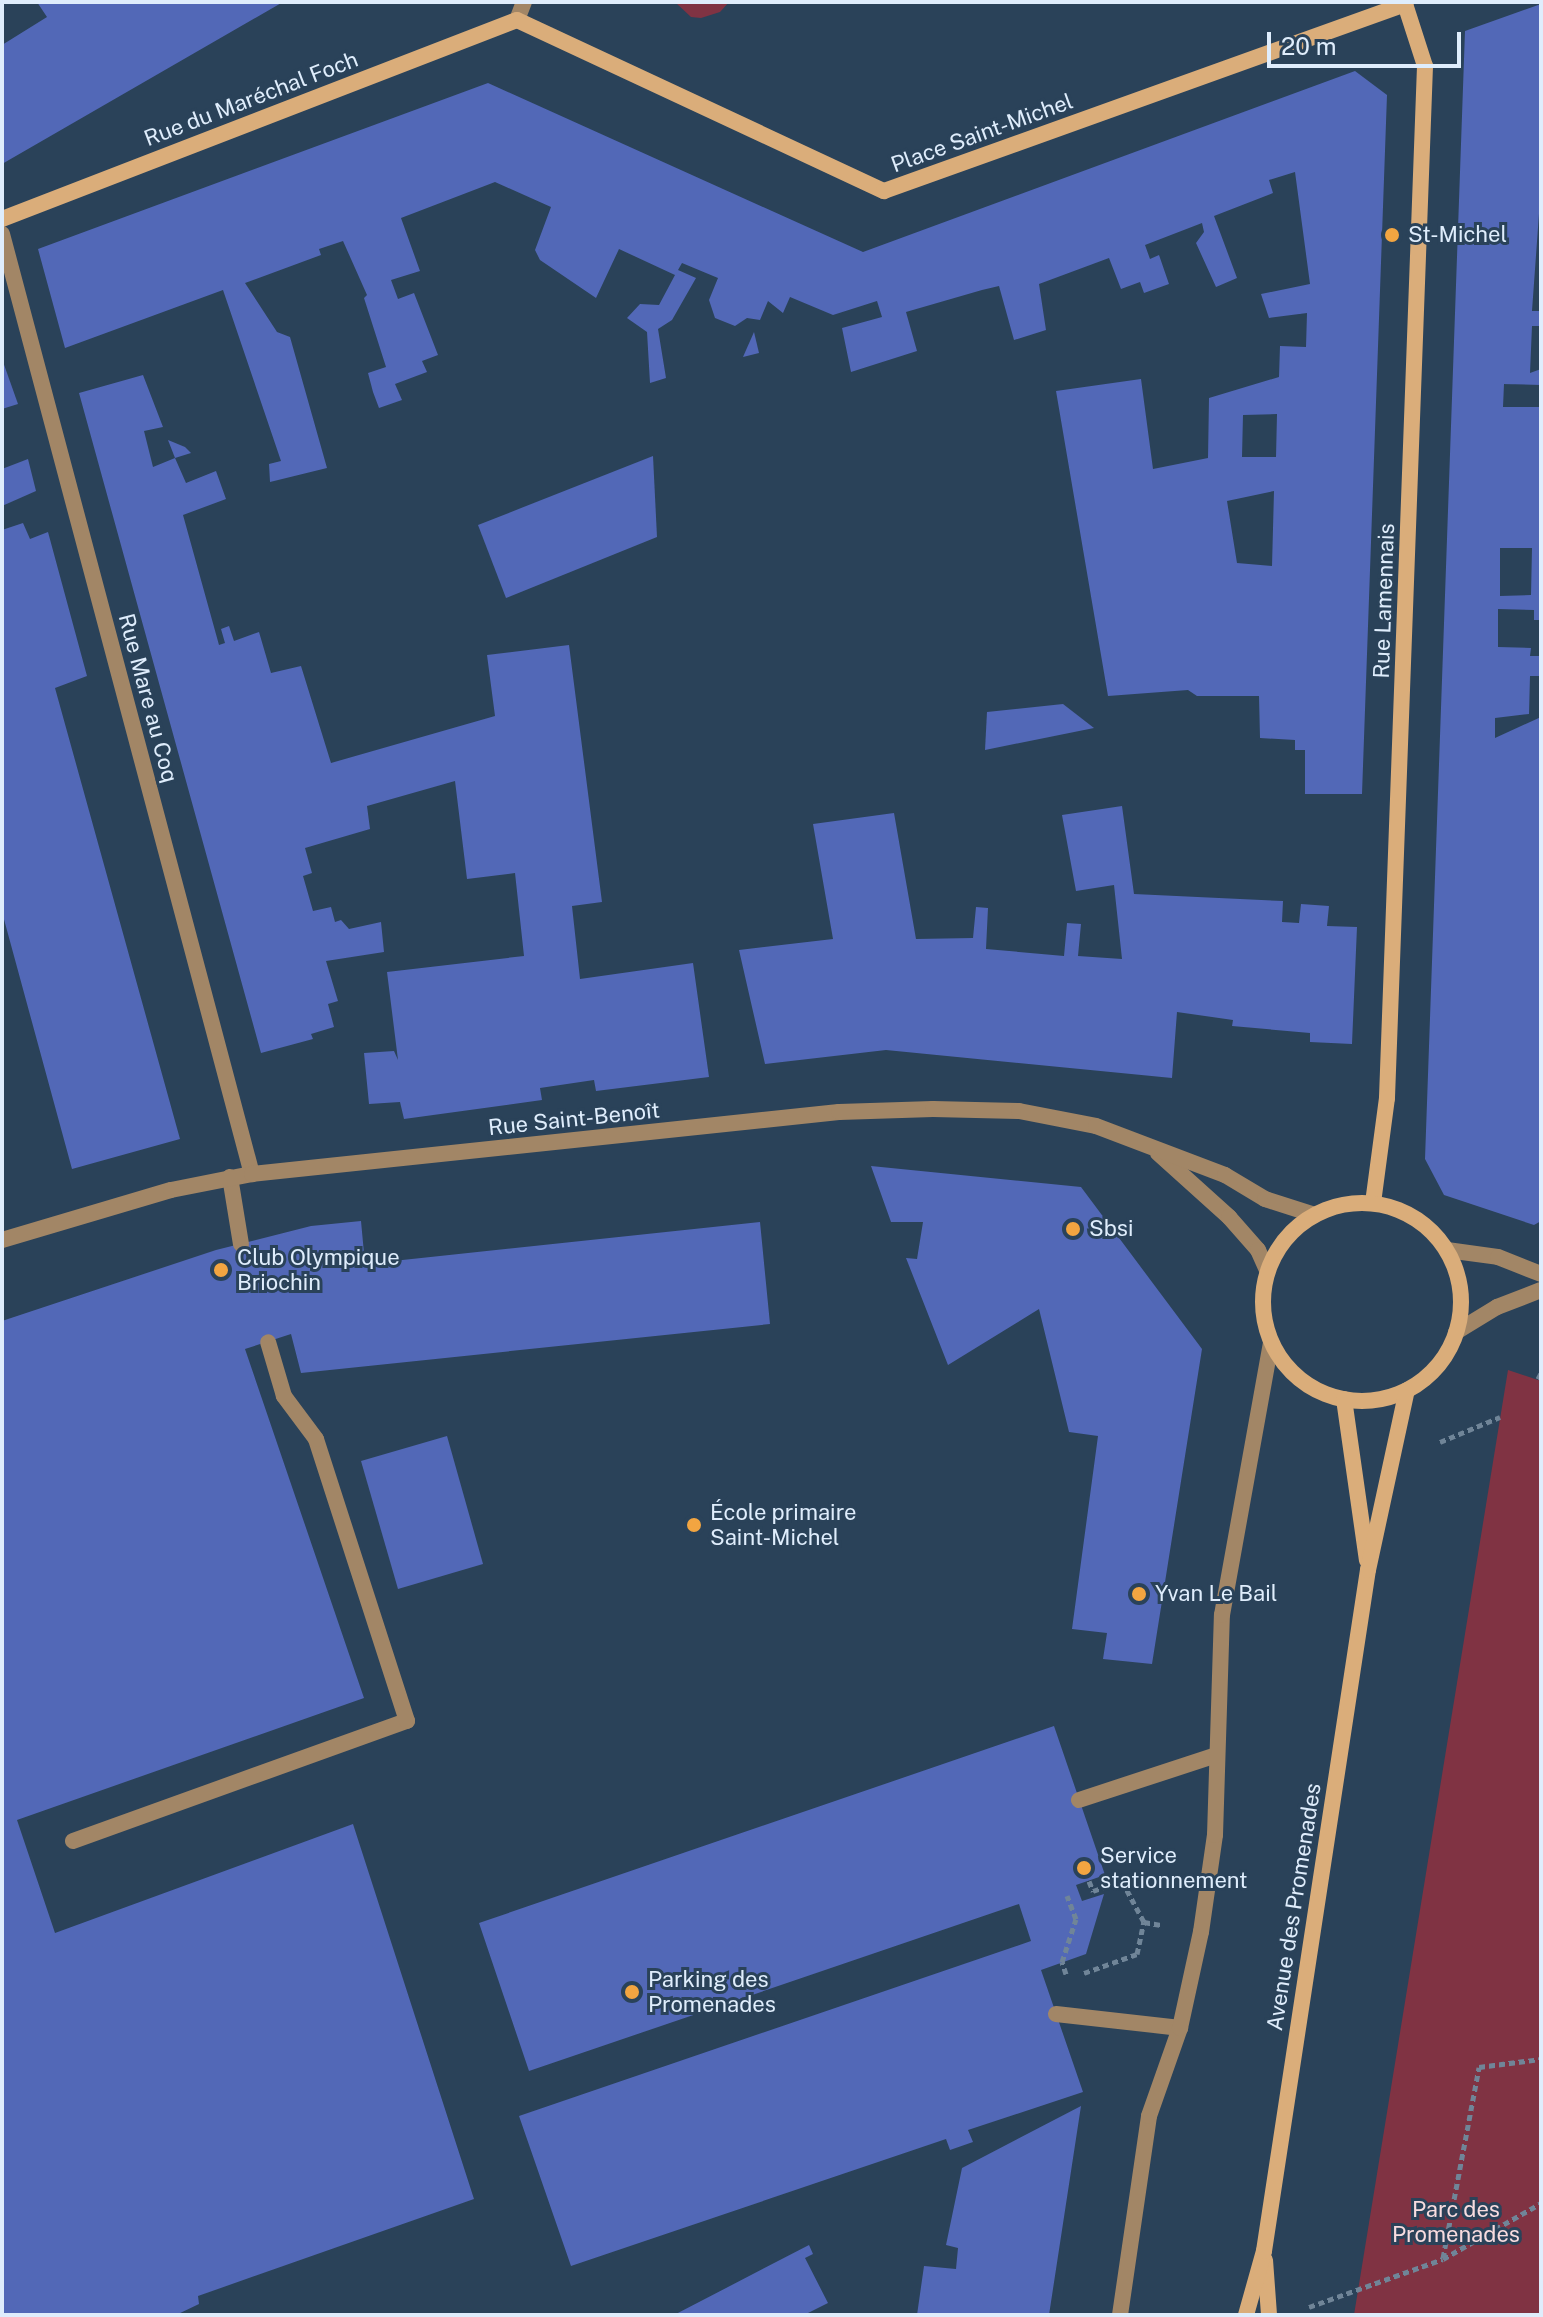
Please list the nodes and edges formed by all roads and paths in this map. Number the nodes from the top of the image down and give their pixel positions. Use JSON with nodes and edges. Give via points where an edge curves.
{"nodes":[{"id":1,"x":524,"y":2,"type":"edge"},
{"id":2,"x":1406,"y":3,"type":"edge"},
{"id":3,"x":517,"y":20,"type":"junction"},
{"id":4,"x":2,"y":219,"type":"edge"},
{"id":5,"x":2,"y":234,"type":"edge"},
{"id":6,"x":1154,"y":1149,"type":"junction"},
{"id":7,"x":252,"y":1174,"type":"junction"},
{"id":8,"x":230,"y":1177,"type":"junction"},
{"id":9,"x":1373,"y":1203,"type":"junction"},
{"id":10,"x":1315,"y":1215,"type":"junction"},
{"id":11,"x":2,"y":1240,"type":"edge"},
{"id":12,"x":241,"y":1244,"type":"dead end"},
{"id":13,"x":1447,"y":1250,"type":"junction"},
{"id":14,"x":1267,"y":1270,"type":"junction"},
{"id":15,"x":1541,"y":1274,"type":"edge"},
{"id":16,"x":1541,"y":1290,"type":"edge"},
{"id":17,"x":1456,"y":1332,"type":"junction"},
{"id":18,"x":268,"y":1342,"type":"dead end"},
{"id":19,"x":1271,"y":1342,"type":"junction"},
{"id":20,"x":1407,"y":1390,"type":"junction"},
{"id":21,"x":1344,"y":1399,"type":"junction"},
{"id":22,"x":1500,"y":1417,"type":"dead end"},
{"id":23,"x":1395,"y":1461,"type":"junction"},
{"id":24,"x":1368,"y":1570,"type":"junction"},
{"id":25,"x":1217,"y":1755,"type":"junction"},
{"id":26,"x":1079,"y":1800,"type":"dead end"},
{"id":27,"x":73,"y":1841,"type":"dead end"},
{"id":28,"x":1089,"y":1881,"type":"dead end"},
{"id":29,"x":1067,"y":1896,"type":"dead end"},
{"id":30,"x":1144,"y":1922,"type":"junction"},
{"id":31,"x":1201,"y":1932,"type":"junction"},
{"id":32,"x":1056,"y":2014,"type":"dead end"},
{"id":33,"x":1180,"y":2028,"type":"junction"},
{"id":34,"x":1541,"y":2059,"type":"edge"},
{"id":35,"x":1541,"y":2203,"type":"edge"},
{"id":36,"x":1264,"y":2251,"type":"junction"},
{"id":37,"x":1443,"y":2259,"type":"junction"},
{"id":38,"x":1300,"y":2310,"type":"dead end"},
{"id":39,"x":1120,"y":2315,"type":"edge"},
{"id":40,"x":1246,"y":2315,"type":"edge"},
{"id":41,"x":1269,"y":2315,"type":"edge"}],
"edges":[{"from":1,"to":3,"type":"street"},
{"from":2,"to":3,"type":"street","name":"Place Saint-Michel","via":[[884,191]]},
{"from":2,"to":9,"type":"street","name":"Rue Lamennais","via":[[1425,66],[1387,1098]]},
{"from":3,"to":4,"type":"street","name":"Rue du Maréchal Foch"},
{"from":5,"to":7,"type":"street","name":"Rue Mare au Coq"},
{"from":6,"to":7,"type":"street","name":"Rue Saint-Benoît","via":[[1096,1126],[1019,1111],[933,1109],[839,1112]]},
{"from":6,"to":10,"type":"street","name":"Rue Saint-Benoît","via":[[1225,1175],[1265,1199]]},
{"from":6,"to":14,"type":"street","name":"Rue Saint-Benoît","via":[[1229,1217],[1258,1250]]},
{"from":7,"to":8,"type":"street","name":"Rue Saint-Benoît"},
{"from":8,"to":11,"type":"street","name":"Rue Saint-Benoît"},
{"from":8,"to":12,"type":"street"},
{"from":9,"to":10,"type":"street"},
{"from":9,"to":13,"type":"street","via":[[1428,1227]]},
{"from":10,"to":14,"type":"street","via":[[1294,1229]]},
{"from":13,"to":15,"type":"street","via":[[1498,1257]]},
{"from":13,"to":17,"type":"street","via":[[1461,1304]]},
{"from":14,"to":19,"type":"street","via":[[1262,1306]]},
{"from":16,"to":17,"type":"street","via":[[1497,1307]]},
{"from":17,"to":20,"type":"street","via":[[1445,1356]]},
{"from":18,"to":27,"type":"street","via":[[284,1396],[316,1439],[407,1721]]},
{"from":19,"to":21,"type":"street","via":[[1300,1379]]},
{"from":19,"to":25,"type":"street","via":[[1222,1615]]},
{"from":20,"to":21,"type":"street","via":[[1365,1401]]},
{"from":20,"to":23,"type":"street","name":"Avenue des Promenades"},
{"from":21,"to":24,"type":"street","name":"Avenue des Promenades"},
{"from":22,"to":23,"type":"path"},
{"from":23,"to":24,"type":"street","name":"Avenue des Promenades"},
{"from":24,"to":36,"type":"street","name":"Avenue des Promenades"},
{"from":25,"to":26,"type":"street"},
{"from":25,"to":31,"type":"street","via":[[1215,1835]]},
{"from":28,"to":30,"type":"path","via":[[1093,1891],[1122,1881]]},
{"from":29,"to":30,"type":"path","via":[[1076,1919],[1062,1962],[1068,1979],[1137,1954]]},
{"from":30,"to":31,"type":"path"},
{"from":31,"to":33,"type":"street"},
{"from":32,"to":33,"type":"street"},
{"from":33,"to":39,"type":"street","via":[[1147,2129]]},
{"from":34,"to":37,"type":"path","via":[[1479,2067]]},
{"from":35,"to":37,"type":"path"},
{"from":36,"to":40,"type":"street","name":"Avenue des Promenades"},
{"from":36,"to":41,"type":"street","name":"Avenue des Promenades"},
{"from":37,"to":38,"type":"path"}]}
